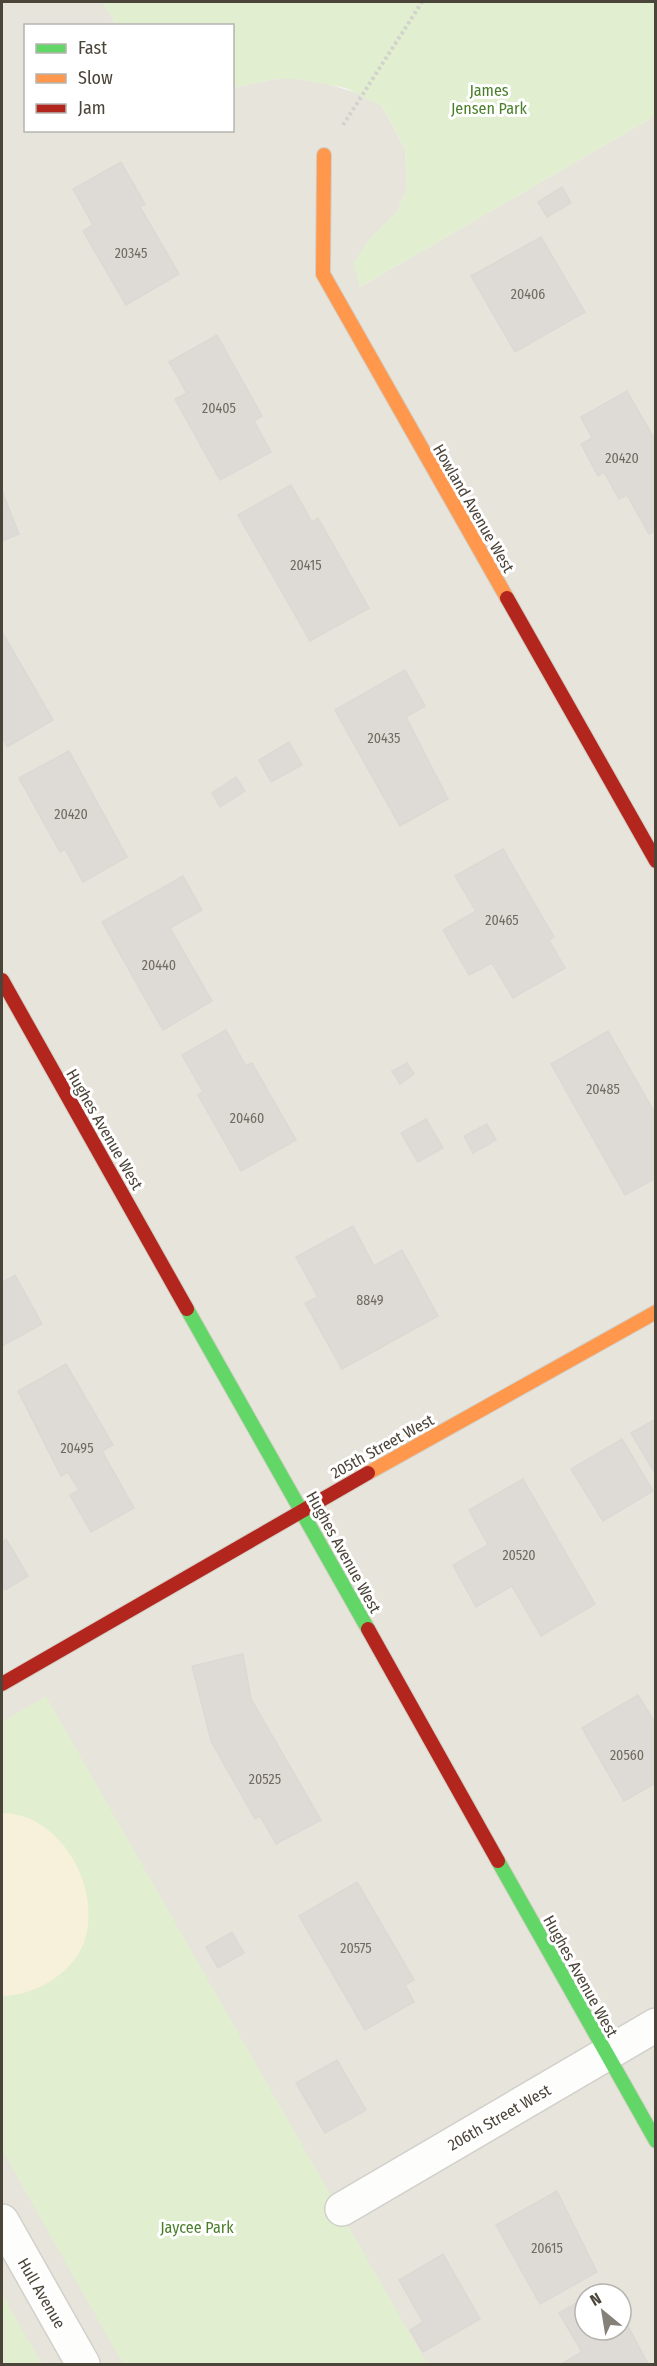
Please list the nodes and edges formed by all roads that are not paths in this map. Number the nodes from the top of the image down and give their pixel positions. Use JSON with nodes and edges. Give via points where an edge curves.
{"nodes":[{"id":1,"x":324,"y":155,"type":"road end"},
{"id":2,"x":656,"y":861,"type":"edge"},
{"id":3,"x":2,"y":980,"type":"edge"},
{"id":4,"x":656,"y":1312,"type":"edge"},
{"id":5,"x":302,"y":1509,"type":"junction"},
{"id":6,"x":2,"y":1684,"type":"edge"},
{"id":7,"x":656,"y":2025,"type":"edge"},
{"id":8,"x":607,"y":2055,"type":"junction"},
{"id":9,"x":656,"y":2141,"type":"edge"},
{"id":10,"x":342,"y":2209,"type":"dead end"},
{"id":11,"x":2,"y":2221,"type":"edge"},
{"id":12,"x":83,"y":2364,"type":"edge"}],
"edges":[{"from":1,"to":2,"type":"street","name":"Howland Avenue West","via":[[322,274]]},
{"from":3,"to":5,"type":"street","name":"Hughes Avenue West"},
{"from":4,"to":5,"type":"street","name":"205th Street West"},
{"from":5,"to":6,"type":"street","name":"205th Street West"},
{"from":5,"to":8,"type":"street","name":"Hughes Avenue West"},
{"from":7,"to":8,"type":"street","name":"206th Street West"},
{"from":8,"to":9,"type":"street","name":"Hughes Avenue West"},
{"from":8,"to":10,"type":"street","name":"206th Street West"},
{"from":11,"to":12,"type":"street","name":"Hull Avenue"}]}
